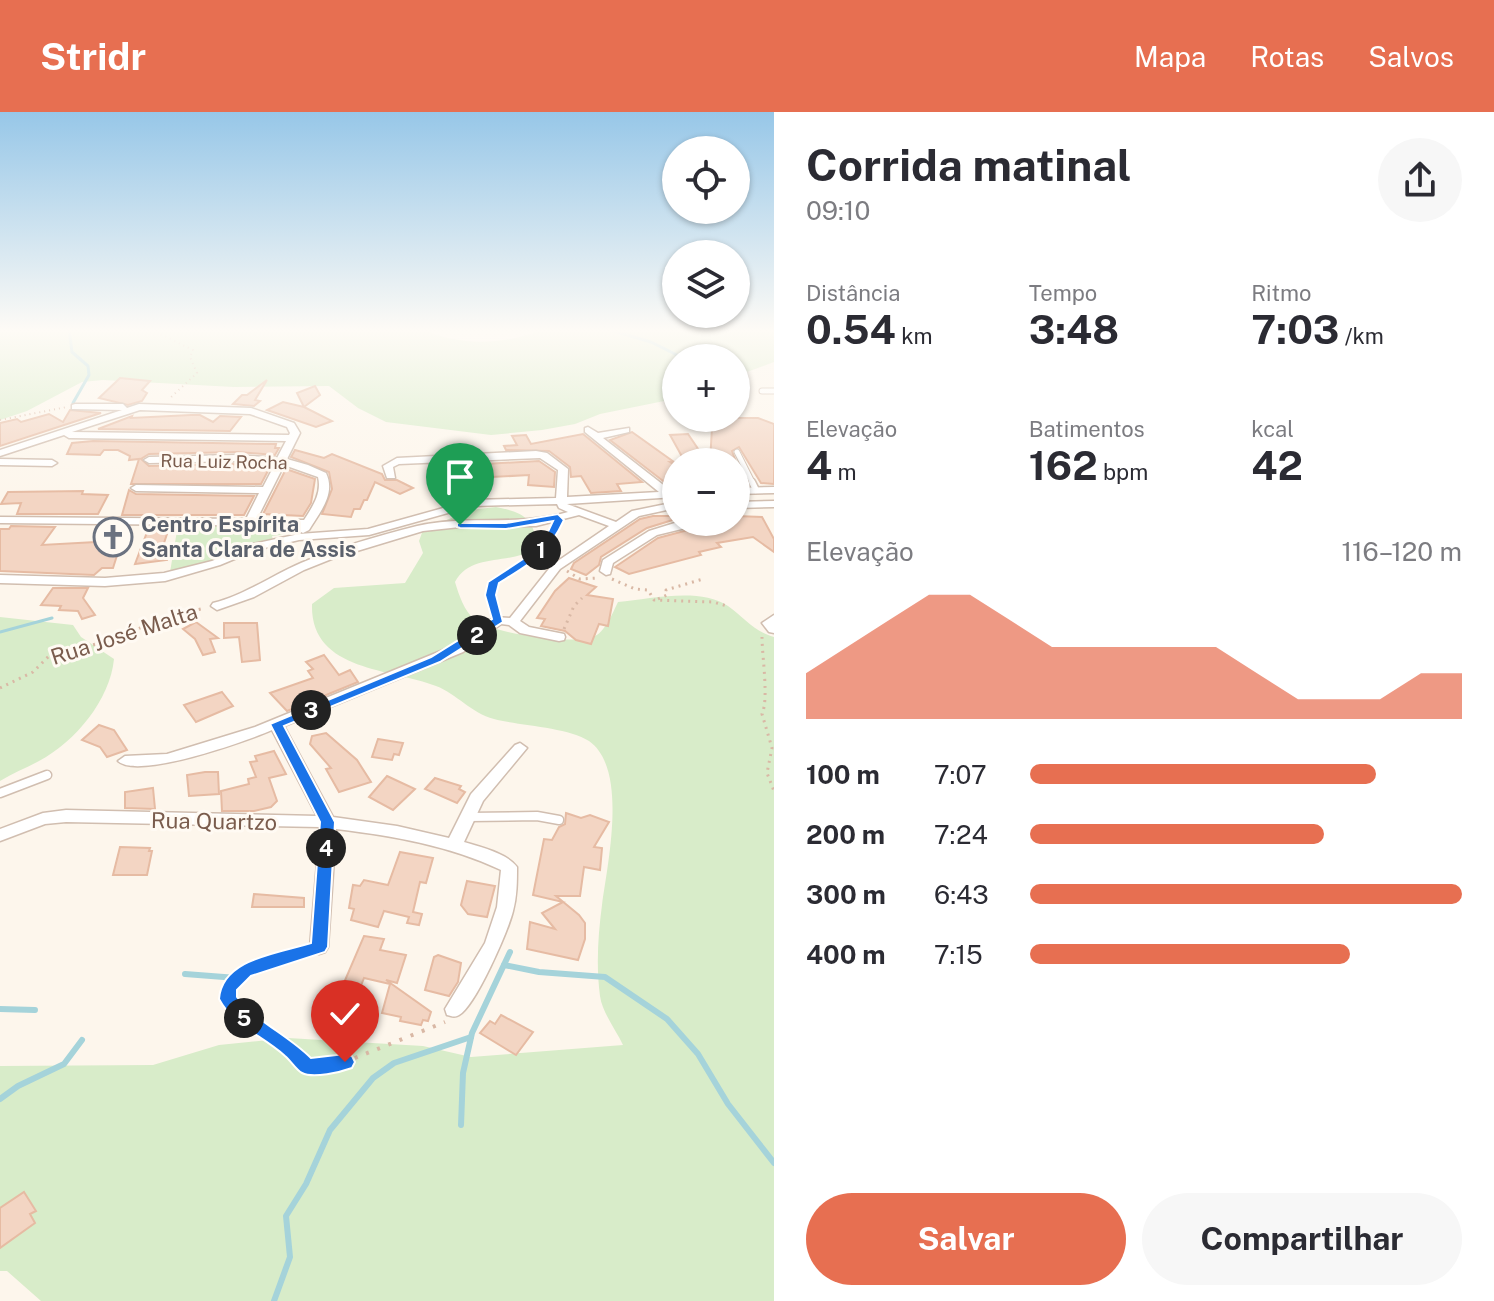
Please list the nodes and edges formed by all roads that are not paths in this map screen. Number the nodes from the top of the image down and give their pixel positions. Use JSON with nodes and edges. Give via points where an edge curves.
{"nodes":[{"id":1,"x":762,"y":391,"type":"dead end"},
{"id":2,"x":774,"y":391,"type":"edge"},
{"id":3,"x":75,"y":407,"type":"road end"},
{"id":4,"x":139,"y":407,"type":"junction"},
{"id":5,"x":626,"y":430,"type":"dead end"},
{"id":6,"x":53,"y":435,"type":"junction"},
{"id":7,"x":294,"y":436,"type":"junction"},
{"id":8,"x":0,"y":453,"type":"edge"},
{"id":9,"x":149,"y":460,"type":"dead end"},
{"id":10,"x":281,"y":461,"type":"junction"},
{"id":11,"x":0,"y":462,"type":"edge"},
{"id":12,"x":52,"y":463,"type":"dead end"},
{"id":13,"x":391,"y":476,"type":"dead end"},
{"id":14,"x":750,"y":478,"type":"edge"},
{"id":15,"x":136,"y":488,"type":"dead end"},
{"id":16,"x":266,"y":490,"type":"junction"},
{"id":17,"x":750,"y":490,"type":"edge"},
{"id":18,"x":756,"y":490,"type":"junction"},
{"id":19,"x":774,"y":490,"type":"edge"},
{"id":20,"x":662,"y":492,"type":"edge"},
{"id":21,"x":561,"y":502,"type":"junction"},
{"id":22,"x":662,"y":502,"type":"edge"},
{"id":23,"x":774,"y":504,"type":"edge"},
{"id":24,"x":662,"y":505,"type":"edge"},
{"id":25,"x":750,"y":505,"type":"edge"},
{"id":26,"x":575,"y":513,"type":"junction"},
{"id":27,"x":0,"y":520,"type":"edge"},
{"id":28,"x":251,"y":520,"type":"junction"},
{"id":29,"x":307,"y":523,"type":"junction"},
{"id":30,"x":618,"y":526,"type":"junction"},
{"id":31,"x":662,"y":532,"type":"edge"},
{"id":32,"x":299,"y":537,"type":"junction"},
{"id":33,"x":606,"y":571,"type":"dead end"},
{"id":34,"x":0,"y":579,"type":"edge"},
{"id":35,"x":217,"y":606,"type":"road end"},
{"id":36,"x":506,"y":621,"type":"junction"},
{"id":37,"x":559,"y":637,"type":"road end"},
{"id":38,"x":276,"y":724,"type":"junction"},
{"id":39,"x":520,"y":748,"type":"dead end"},
{"id":40,"x":125,"y":761,"type":"dead end"},
{"id":41,"x":47,"y":775,"type":"dead end"},
{"id":42,"x":0,"y":793,"type":"edge"},
{"id":43,"x":467,"y":818,"type":"junction"},
{"id":44,"x":559,"y":820,"type":"dead end"},
{"id":45,"x":328,"y":822,"type":"junction"},
{"id":46,"x":0,"y":835,"type":"edge"},
{"id":47,"x":454,"y":845,"type":"junction"},
{"id":48,"x":319,"y":947,"type":"road end"},
{"id":49,"x":454,"y":1009,"type":"road end"}],
"edges":[{"from":1,"to":2,"type":"lane"},
{"from":3,"to":4,"type":"street"},
{"from":4,"to":6,"type":"street"},
{"from":4,"to":7,"type":"street","via":[[251,411],[291,425]]},
{"from":5,"to":20,"type":"street","via":[[593,433]]},
{"from":6,"to":7,"type":"street"},
{"from":6,"to":8,"type":"street"},
{"from":7,"to":10,"type":"street"},
{"from":9,"to":10,"type":"street","name":"Rua Luiz Rocha"},
{"from":10,"to":16,"type":"street"},
{"from":10,"to":29,"type":"street","name":"Rua Luiz Rocha","via":[[311,468],[326,480]]},
{"from":11,"to":12,"type":"street"},
{"from":13,"to":21,"type":"street","via":[[388,466],[397,461],[540,454],[563,469]]},
{"from":14,"to":18,"type":"lane"},
{"from":15,"to":16,"type":"street"},
{"from":16,"to":28,"type":"street"},
{"from":17,"to":18,"type":"street"},
{"from":18,"to":19,"type":"street"},
{"from":21,"to":22,"type":"street"},
{"from":21,"to":26,"type":"street"},
{"from":21,"to":32,"type":"street","via":[[472,503],[369,532]]},
{"from":23,"to":25,"type":"street"},
{"from":24,"to":30,"type":"street","via":[[636,513]]},
{"from":26,"to":30,"type":"street"},
{"from":26,"to":35,"type":"street","name":"Rua José Malta","via":[[506,526],[425,527],[323,558],[256,595]]},
{"from":27,"to":28,"type":"street"},
{"from":28,"to":29,"type":"street"},
{"from":29,"to":32,"type":"street","name":"Rua Luiz Rocha"},
{"from":30,"to":36,"type":"street","via":[[556,567]]},
{"from":31,"to":33,"type":"street","via":[[607,562]]},
{"from":32,"to":34,"type":"street","via":[[165,577],[105,582]]},
{"from":36,"to":37,"type":"street"},
{"from":36,"to":38,"type":"street","via":[[458,649]]},
{"from":38,"to":40,"type":"street","via":[[201,751]]},
{"from":38,"to":45,"type":"street"},
{"from":39,"to":43,"type":"street","via":[[476,798]]},
{"from":41,"to":42,"type":"lane"},
{"from":43,"to":44,"type":"lane"},
{"from":43,"to":47,"type":"street"},
{"from":45,"to":46,"type":"street","name":"Rua Quartzo","via":[[66,816]]},
{"from":45,"to":47,"type":"street","name":"Rua Quartzo"},
{"from":45,"to":48,"type":"street"},
{"from":47,"to":49,"type":"street","name":"Rua Quartzo","via":[[509,867],[501,929],[485,965]]}]}
